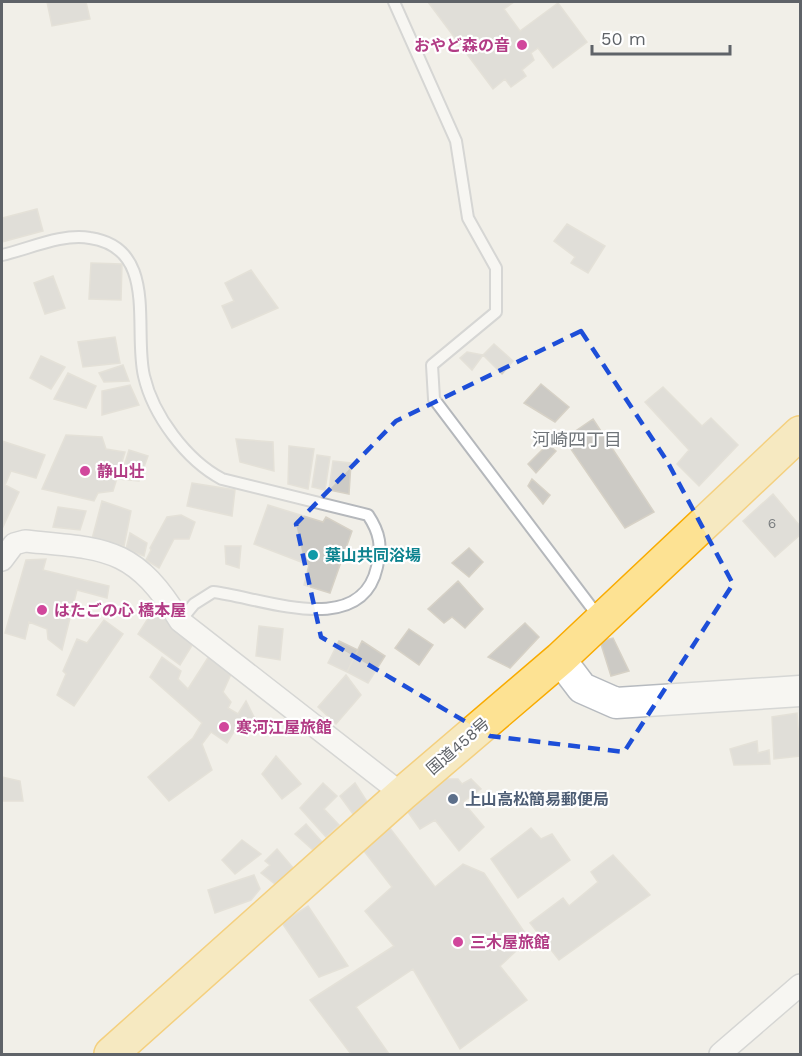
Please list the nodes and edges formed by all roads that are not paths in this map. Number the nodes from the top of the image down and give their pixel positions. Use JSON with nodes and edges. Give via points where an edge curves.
{"nodes":[{"id":1,"x":394,"y":2,"type":"edge"},
{"id":2,"x":2,"y":255,"type":"edge"},
{"id":3,"x":801,"y":433,"type":"edge"},
{"id":4,"x":2,"y":560,"type":"edge"},
{"id":5,"x":600,"y":619,"type":"junction"},
{"id":6,"x":180,"y":621,"type":"junction"},
{"id":7,"x":560,"y":658,"type":"junction"},
{"id":8,"x":801,"y":691,"type":"edge"},
{"id":9,"x":402,"y":794,"type":"junction"},
{"id":10,"x":801,"y":985,"type":"edge"},
{"id":11,"x":111,"y":1054,"type":"edge"},
{"id":12,"x":720,"y":1054,"type":"edge"}],
"edges":[{"from":1,"to":5,"type":"lane","via":[[456,141],[468,218],[496,268],[496,312],[432,365],[434,399]]},
{"from":2,"to":6,"type":"lane","via":[[67,237],[90,238],[123,253],[135,270],[141,298],[140,347],[154,409],[207,471],[222,479],[368,515],[378,530],[381,550],[376,572],[351,603],[335,608],[301,609],[213,592],[194,604]]},
{"from":3,"to":5,"type":"highway","name":"国道458号"},
{"from":4,"to":6,"type":"street","via":[[14,544],[25,541],[97,549],[119,557],[151,578]]},
{"from":5,"to":7,"type":"highway","name":"国道458号"},
{"from":6,"to":9,"type":"street"},
{"from":7,"to":8,"type":"street","via":[[582,688],[616,703]]},
{"from":7,"to":9,"type":"highway","name":"国道458号"},
{"from":9,"to":11,"type":"highway","name":"国道458号"},
{"from":10,"to":12,"type":"street"}]}
